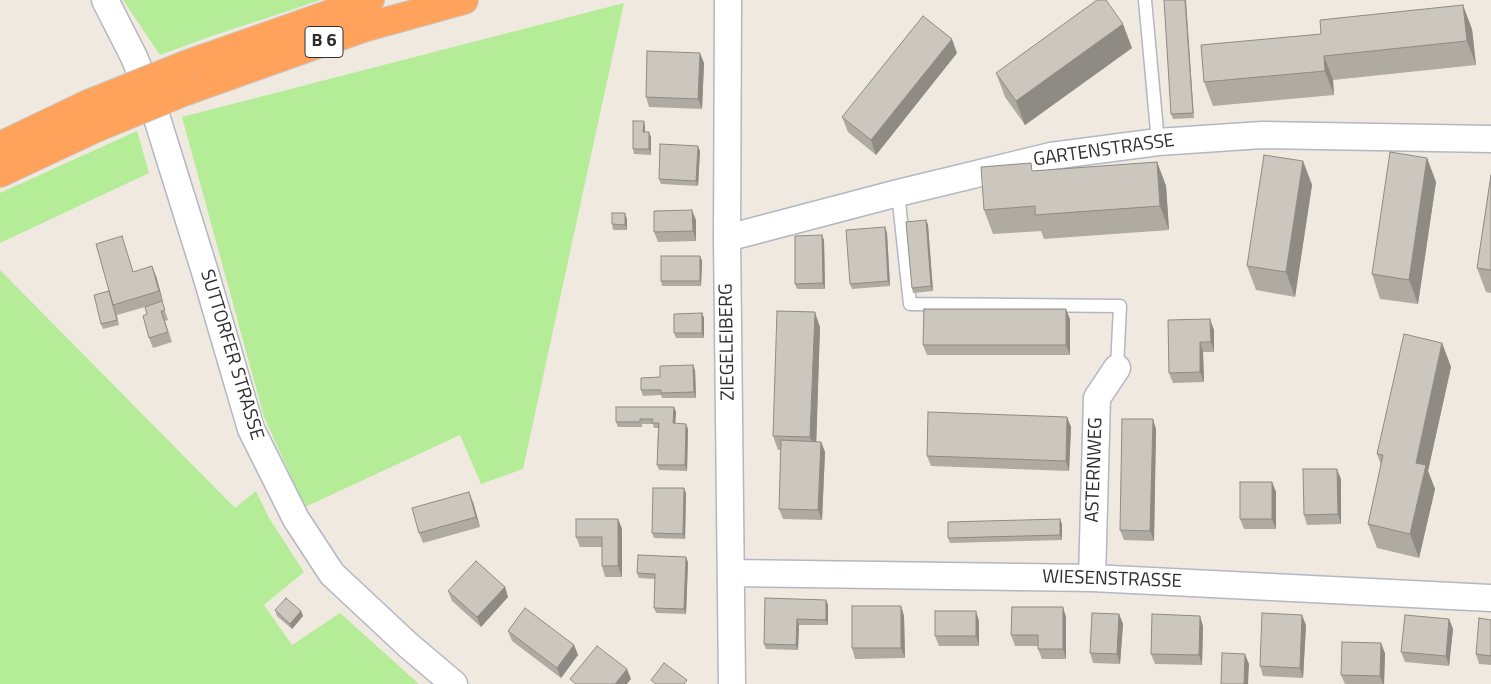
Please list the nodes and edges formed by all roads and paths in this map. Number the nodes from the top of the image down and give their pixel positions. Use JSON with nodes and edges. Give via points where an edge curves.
{"nodes":[{"id":1,"x":104,"y":0,"type":"edge"},
{"id":2,"x":370,"y":0,"type":"edge"},
{"id":3,"x":464,"y":0,"type":"edge"},
{"id":4,"x":728,"y":0,"type":"edge"},
{"id":5,"x":1145,"y":0,"type":"edge"},
{"id":6,"x":92,"y":116,"type":"junction"},
{"id":7,"x":1491,"y":139,"type":"edge"},
{"id":8,"x":1158,"y":142,"type":"junction"},
{"id":9,"x":0,"y":146,"type":"edge"},
{"id":10,"x":0,"y":173,"type":"edge"},
{"id":11,"x":898,"y":193,"type":"junction"},
{"id":12,"x":727,"y":238,"type":"junction"},
{"id":13,"x":1117,"y":368,"type":"joint"},
{"id":14,"x":732,"y":573,"type":"junction"},
{"id":15,"x":1092,"y":578,"type":"junction"},
{"id":16,"x":1491,"y":598,"type":"edge"},
{"id":17,"x":454,"y":684,"type":"edge"},
{"id":18,"x":732,"y":684,"type":"edge"}],
"edges":[{"from":1,"to":17,"type":"street","name":"SUTTORFER STRASSE","via":[[134,57],[151,99],[251,429],[287,502],[332,574]]},
{"from":2,"to":6,"type":"highway","number":"B 6","bridge":true,"via":[[188,64]]},
{"from":3,"to":6,"type":"highway","number":"B 6","bridge":true,"via":[[363,28],[186,91]]},
{"from":4,"to":12,"type":"street","name":"ZIEGELEIBERG"},
{"from":5,"to":8,"type":"lane"},
{"from":6,"to":9,"type":"highway","number":"B 6"},
{"from":6,"to":10,"type":"highway","number":"B 6"},
{"from":7,"to":8,"type":"street","name":"GARTENSTRASSE","via":[[1262,135]]},
{"from":8,"to":11,"type":"street","name":"GARTENSTRASSE","via":[[1051,156]]},
{"from":11,"to":12,"type":"street","name":"GARTENSTRASSE"},
{"from":11,"to":13,"type":"lane","via":[[910,304],[1120,306]]},
{"from":12,"to":14,"type":"street","name":"ZIEGELEIBERG"},
{"from":13,"to":15,"type":"street","name":"ASTERNWEG","via":[[1097,398]]},
{"from":14,"to":15,"type":"street","name":"WIESENSTRASSE"},
{"from":14,"to":18,"type":"street","name":"ZIEGELEIBERG"},
{"from":15,"to":16,"type":"street","name":"WIESENSTRASSE"}]}
